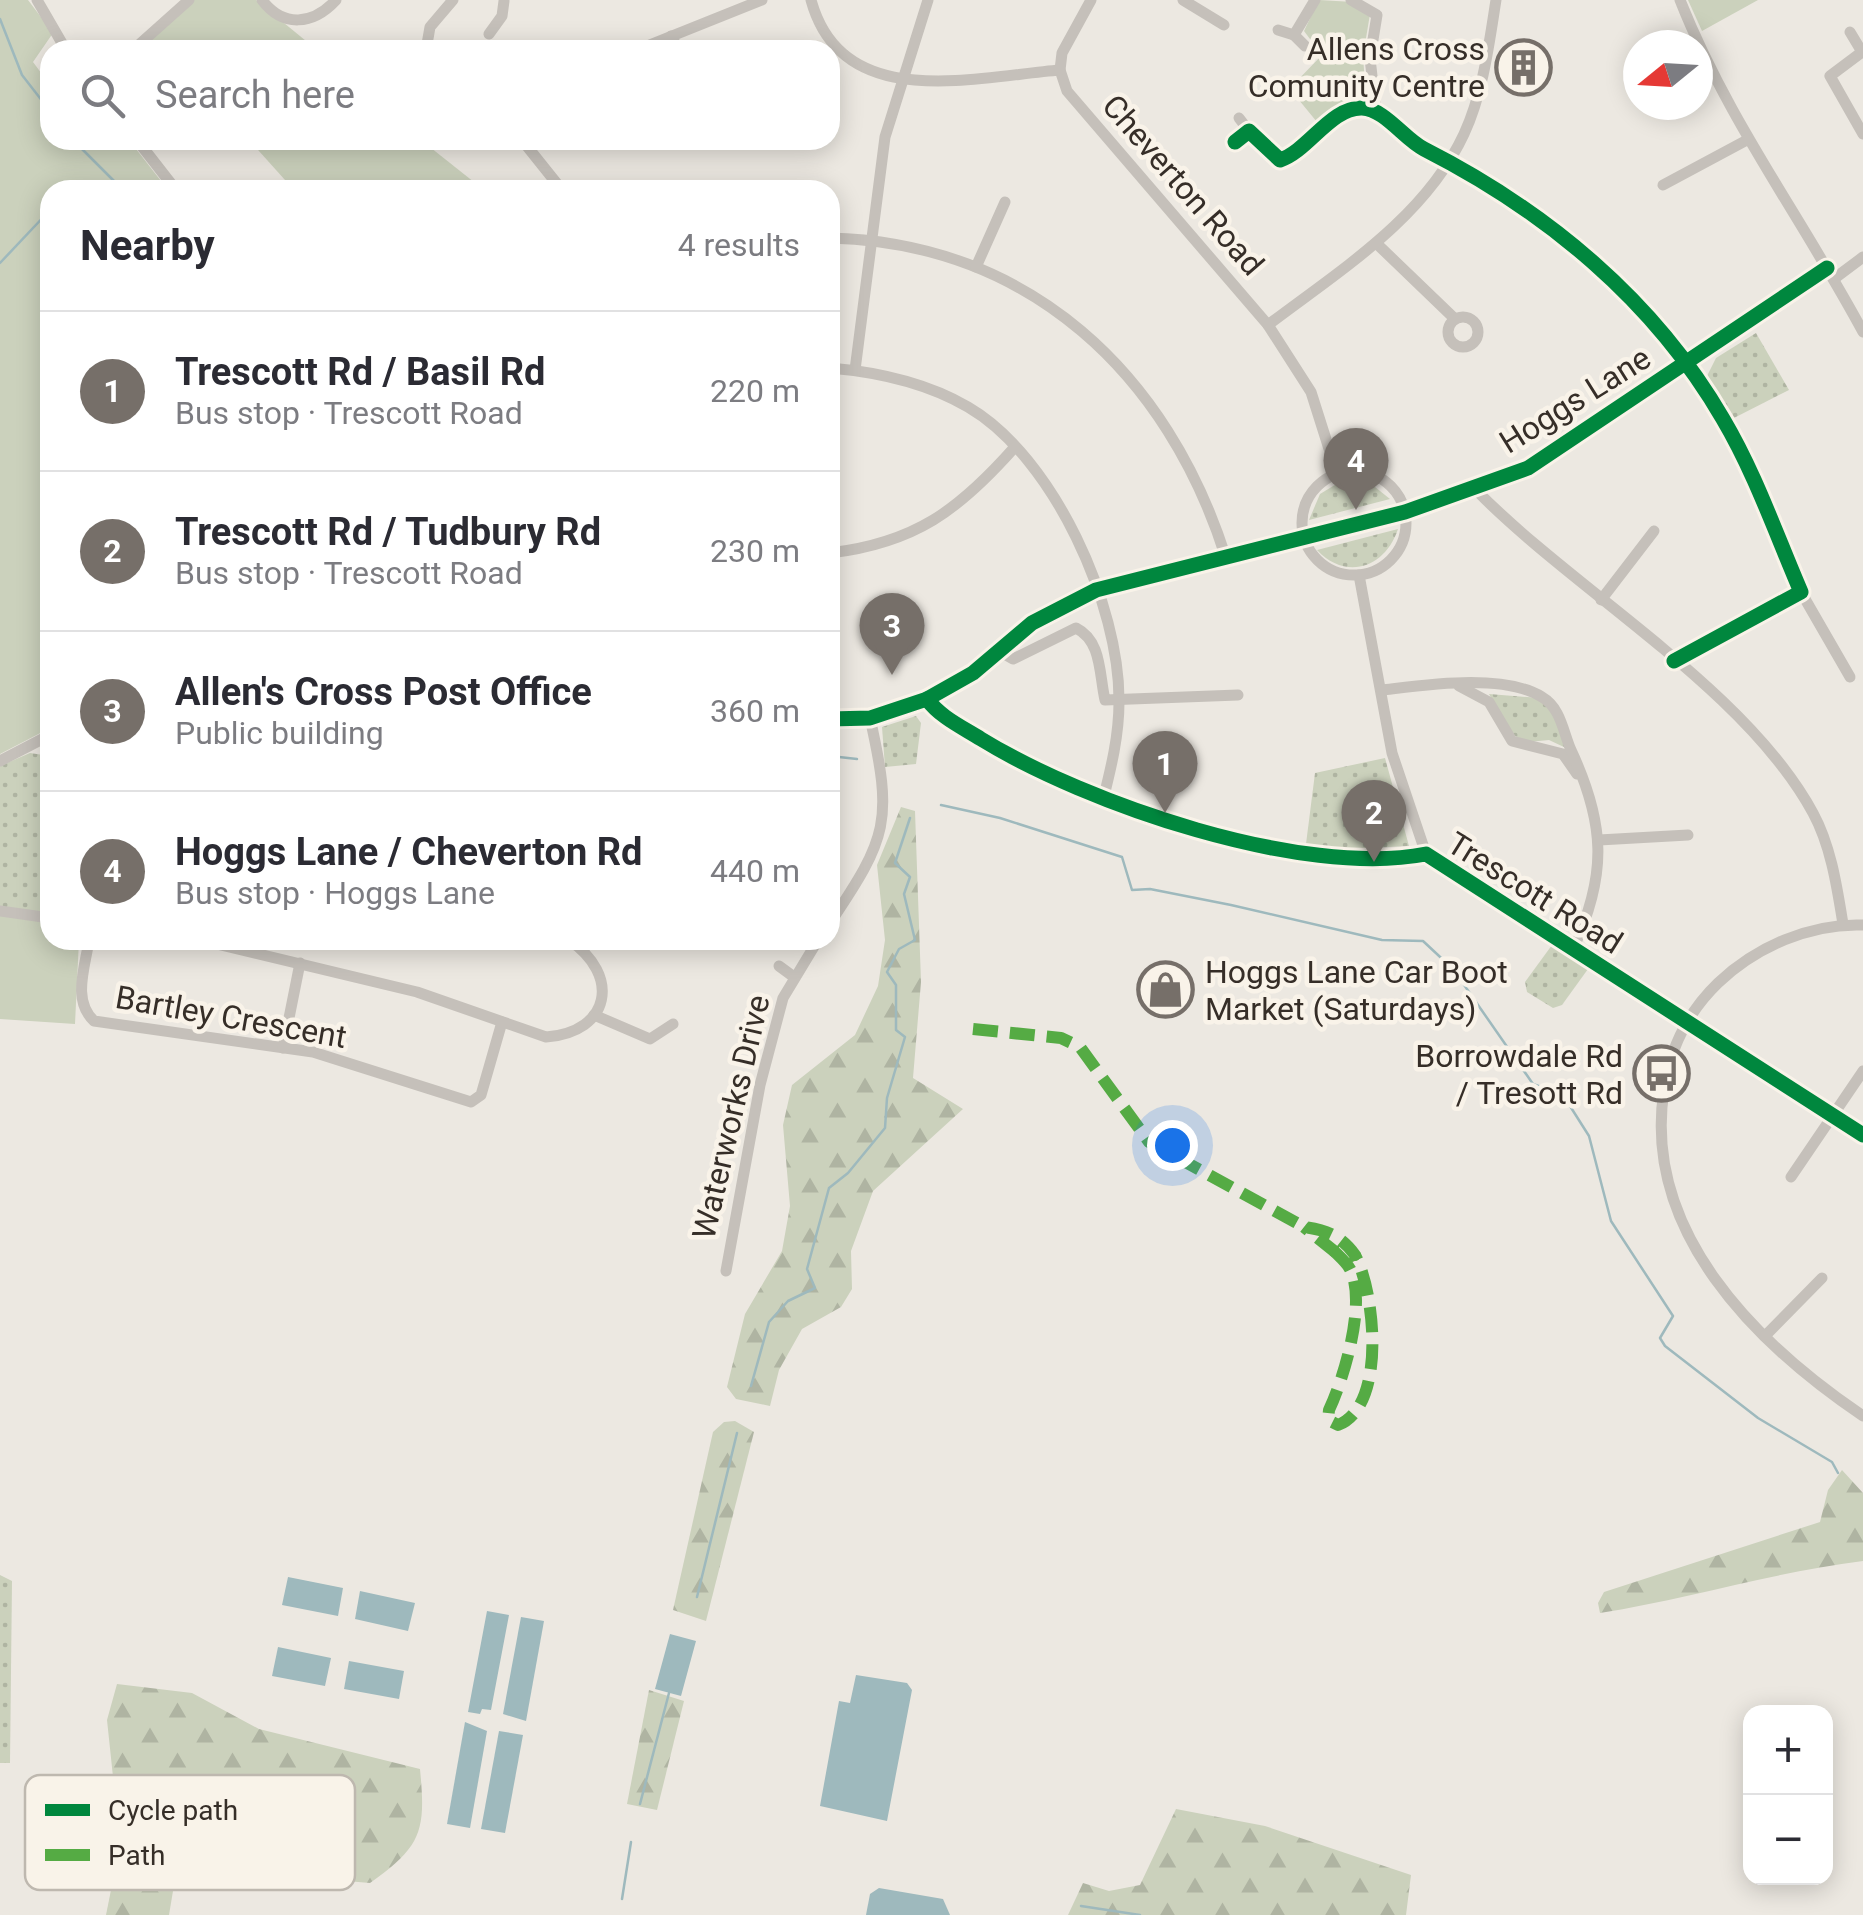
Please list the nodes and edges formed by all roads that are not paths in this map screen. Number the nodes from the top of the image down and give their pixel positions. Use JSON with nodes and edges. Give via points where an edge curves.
{"nodes":[{"id":1,"x":36,"y":0,"type":"edge"},
{"id":2,"x":262,"y":0,"type":"edge"},
{"id":3,"x":336,"y":0,"type":"edge"},
{"id":4,"x":453,"y":0,"type":"edge"},
{"id":5,"x":504,"y":0,"type":"edge"},
{"id":6,"x":762,"y":0,"type":"edge"},
{"id":7,"x":811,"y":0,"type":"edge"},
{"id":8,"x":928,"y":0,"type":"edge"},
{"id":9,"x":1091,"y":0,"type":"edge"},
{"id":10,"x":1183,"y":0,"type":"edge"},
{"id":11,"x":1315,"y":0,"type":"edge"},
{"id":12,"x":1350,"y":0,"type":"edge"},
{"id":13,"x":1496,"y":0,"type":"edge"},
{"id":14,"x":1680,"y":0,"type":"edge"},
{"id":15,"x":185,"y":1,"type":"edge"},
{"id":16,"x":1224,"y":25,"type":"dead end"},
{"id":17,"x":1278,"y":30,"type":"dead end"},
{"id":18,"x":1850,"y":32,"type":"dead end"},
{"id":19,"x":489,"y":34,"type":"dead end"},
{"id":20,"x":1294,"y":35,"type":"junction"},
{"id":21,"x":672,"y":36,"type":"junction"},
{"id":22,"x":60,"y":40,"type":"edge"},
{"id":23,"x":144,"y":40,"type":"edge"},
{"id":24,"x":428,"y":40,"type":"edge"},
{"id":25,"x":662,"y":40,"type":"edge"},
{"id":26,"x":674,"y":40,"type":"edge"},
{"id":27,"x":832,"y":40,"type":"edge"},
{"id":28,"x":1305,"y":46,"type":"dead end"},
{"id":29,"x":840,"y":50,"type":"edge"},
{"id":30,"x":1060,"y":70,"type":"junction"},
{"id":31,"x":900,"y":82,"type":"junction"},
{"id":32,"x":1376,"y":112,"type":"junction"},
{"id":33,"x":1238,"y":118,"type":"dead end"},
{"id":34,"x":1249,"y":130,"type":"junction"},
{"id":35,"x":1863,"y":134,"type":"edge"},
{"id":36,"x":1747,"y":140,"type":"junction"},
{"id":37,"x":1235,"y":142,"type":"dead end"},
{"id":38,"x":145,"y":150,"type":"edge"},
{"id":39,"x":530,"y":150,"type":"edge"},
{"id":40,"x":1449,"y":162,"type":"junction"},
{"id":41,"x":168,"y":180,"type":"edge"},
{"id":42,"x":554,"y":180,"type":"edge"},
{"id":43,"x":1663,"y":184,"type":"dead end"},
{"id":44,"x":1005,"y":202,"type":"dead end"},
{"id":45,"x":840,"y":238,"type":"edge"},
{"id":46,"x":871,"y":239,"type":"junction"},
{"id":47,"x":1376,"y":243,"type":"junction"},
{"id":48,"x":1863,"y":257,"type":"edge"},
{"id":49,"x":976,"y":266,"type":"junction"},
{"id":50,"x":1831,"y":273,"type":"junction"},
{"id":51,"x":1455,"y":319,"type":"dead end"},
{"id":52,"x":1268,"y":326,"type":"junction"},
{"id":53,"x":1863,"y":332,"type":"edge"},
{"id":54,"x":1686,"y":362,"type":"junction"},
{"id":55,"x":840,"y":369,"type":"edge"},
{"id":56,"x":856,"y":370,"type":"junction"},
{"id":57,"x":1014,"y":448,"type":"junction"},
{"id":58,"x":1337,"y":474,"type":"junction"},
{"id":59,"x":1476,"y":490,"type":"junction"},
{"id":60,"x":1405,"y":512,"type":"junction"},
{"id":61,"x":1654,"y":531,"type":"dead end"},
{"id":62,"x":1304,"y":537,"type":"junction"},
{"id":63,"x":840,"y":551,"type":"edge"},
{"id":64,"x":1226,"y":558,"type":"junction"},
{"id":65,"x":1359,"y":575,"type":"junction"},
{"id":66,"x":1096,"y":590,"type":"junction"},
{"id":67,"x":1801,"y":592,"type":"junction"},
{"id":68,"x":1601,"y":600,"type":"junction"},
{"id":69,"x":999,"y":651,"type":"junction"},
{"id":70,"x":1674,"y":662,"type":"junction"},
{"id":71,"x":1850,"y":677,"type":"dead end"},
{"id":72,"x":1451,"y":683,"type":"junction"},
{"id":73,"x":1382,"y":690,"type":"junction"},
{"id":74,"x":1238,"y":695,"type":"dead end"},
{"id":75,"x":927,"y":698,"type":"junction"},
{"id":76,"x":1119,"y":700,"type":"junction"},
{"id":77,"x":840,"y":718,"type":"edge"},
{"id":78,"x":870,"y":718,"type":"junction"},
{"id":79,"x":40,"y":743,"type":"edge"},
{"id":80,"x":0,"y":761,"type":"edge"},
{"id":81,"x":1586,"y":784,"type":"junction"},
{"id":82,"x":1103,"y":800,"type":"junction"},
{"id":83,"x":1688,"y":835,"type":"dead end"},
{"id":84,"x":1599,"y":840,"type":"junction"},
{"id":85,"x":1426,"y":854,"type":"junction"},
{"id":86,"x":840,"y":908,"type":"edge"},
{"id":87,"x":0,"y":912,"type":"edge"},
{"id":88,"x":40,"y":917,"type":"edge"},
{"id":89,"x":1843,"y":924,"type":"junction"},
{"id":90,"x":1863,"y":924,"type":"edge"},
{"id":91,"x":1573,"y":949,"type":"junction"},
{"id":92,"x":87,"y":950,"type":"edge"},
{"id":93,"x":243,"y":950,"type":"edge"},
{"id":94,"x":584,"y":950,"type":"edge"},
{"id":95,"x":811,"y":950,"type":"edge"},
{"id":96,"x":300,"y":963,"type":"junction"},
{"id":97,"x":779,"y":966,"type":"dead end"},
{"id":98,"x":794,"y":976,"type":"junction"},
{"id":99,"x":594,"y":1015,"type":"junction"},
{"id":100,"x":1686,"y":1021,"type":"junction"},
{"id":101,"x":502,"y":1022,"type":"junction"},
{"id":102,"x":673,"y":1024,"type":"dead end"},
{"id":103,"x":283,"y":1048,"type":"junction"},
{"id":104,"x":1863,"y":1071,"type":"edge"},
{"id":105,"x":1833,"y":1115,"type":"junction"},
{"id":106,"x":1863,"y":1135,"type":"edge"},
{"id":107,"x":1791,"y":1177,"type":"dead end"},
{"id":108,"x":726,"y":1271,"type":"dead end"},
{"id":109,"x":1822,"y":1278,"type":"dead end"},
{"id":110,"x":1765,"y":1336,"type":"junction"},
{"id":111,"x":1863,"y":1416,"type":"edge"}],
"edges":[{"from":1,"to":22,"type":"street"},
{"from":2,"to":3,"type":"street","via":[[285,20],[299,21]]},
{"from":4,"to":24,"type":"street","via":[[430,27]]},
{"from":5,"to":19,"type":"street"},
{"from":6,"to":21,"type":"street"},
{"from":7,"to":27,"type":"street"},
{"from":8,"to":31,"type":"street"},
{"from":9,"to":30,"type":"street","via":[[1062,53]]},
{"from":10,"to":16,"type":"street"},
{"from":11,"to":20,"type":"street"},
{"from":12,"to":32,"type":"street","via":[[1377,15],[1370,58]]},
{"from":13,"to":40,"type":"street","via":[[1476,100]]},
{"from":14,"to":36,"type":"street"},
{"from":15,"to":23,"type":"street"},
{"from":17,"to":20,"type":"street"},
{"from":18,"to":35,"type":"street","via":[[1862,52],[1830,76]]},
{"from":20,"to":28,"type":"street"},
{"from":21,"to":25,"type":"street"},
{"from":21,"to":26,"type":"street"},
{"from":29,"to":31,"type":"street","via":[[867,71]]},
{"from":30,"to":31,"type":"street"},
{"from":30,"to":52,"type":"street","name":"Cheverton Road","via":[[1067,91]]},
{"from":31,"to":46,"type":"street"},
{"from":32,"to":34,"type":"street","via":[[1346,112],[1280,160]]},
{"from":32,"to":40,"type":"street","via":[[1409,142]]},
{"from":33,"to":34,"type":"street"},
{"from":34,"to":37,"type":"street"},
{"from":36,"to":43,"type":"street"},
{"from":36,"to":50,"type":"street"},
{"from":38,"to":41,"type":"street"},
{"from":39,"to":42,"type":"street"},
{"from":40,"to":47,"type":"street"},
{"from":40,"to":54,"type":"street","via":[[1580,250]]},
{"from":44,"to":49,"type":"street"},
{"from":45,"to":46,"type":"street"},
{"from":46,"to":49,"type":"street"},
{"from":46,"to":56,"type":"street"},
{"from":47,"to":51,"type":"street"},
{"from":47,"to":52,"type":"street"},
{"from":48,"to":50,"type":"street","name":"Hoggs Lane"},
{"from":49,"to":64,"type":"street","via":[[1063,314],[1118,363],[1188,460]]},
{"from":50,"to":53,"type":"street"},
{"from":50,"to":54,"type":"street","name":"Hoggs Lane"},
{"from":52,"to":58,"type":"street","name":"Cheverton Road","via":[[1310,392]]},
{"from":54,"to":59,"type":"street","name":"Hoggs Lane","via":[[1528,468]]},
{"from":54,"to":67,"type":"street","via":[[1724,420]]},
{"from":55,"to":56,"type":"street"},
{"from":56,"to":57,"type":"street","via":[[930,388],[970,408]]},
{"from":57,"to":63,"type":"street","via":[[950,513],[890,543]]},
{"from":57,"to":66,"type":"street","via":[[1066,515]]},
{"from":58,"to":60,"type":"street","via":[[1380,478]]},
{"from":58,"to":62,"type":"street","via":[[1309,498]]},
{"from":59,"to":60,"type":"street","name":"Hoggs Lane"},
{"from":59,"to":68,"type":"street"},
{"from":60,"to":62,"type":"street","name":"Hoggs Lane"},
{"from":60,"to":65,"type":"street","via":[[1395,556]]},
{"from":61,"to":68,"type":"street"},
{"from":62,"to":64,"type":"street","name":"Hoggs Lane"},
{"from":62,"to":65,"type":"street","via":[[1329,569]]},
{"from":64,"to":66,"type":"street","name":"Hoggs Lane"},
{"from":65,"to":73,"type":"street"},
{"from":66,"to":69,"type":"street","name":"Hoggs Lane","via":[[1032,624]]},
{"from":66,"to":76,"type":"street"},
{"from":67,"to":70,"type":"street"},
{"from":67,"to":71,"type":"street"},
{"from":68,"to":70,"type":"street"},
{"from":69,"to":75,"type":"street","name":"Hoggs Lane"},
{"from":69,"to":76,"type":"street","via":[[1013,659],[1076,628],[1094,646],[1105,700]]},
{"from":70,"to":89,"type":"street","via":[[1750,730],[1796,784],[1828,851]]},
{"from":72,"to":73,"type":"street"},
{"from":72,"to":81,"type":"street","via":[[1489,702],[1512,740],[1562,754]]},
{"from":72,"to":81,"type":"street","via":[[1542,696],[1556,710]]},
{"from":73,"to":85,"type":"street","via":[[1392,753]]},
{"from":74,"to":76,"type":"street"},
{"from":75,"to":78,"type":"street","name":"Hoggs Lane"},
{"from":75,"to":82,"type":"street","name":"Trescott Road","via":[[936,711],[1010,757]]},
{"from":76,"to":82,"type":"street"},
{"from":77,"to":78,"type":"street","name":"Hoggs Lane"},
{"from":78,"to":86,"type":"street","via":[[883,828],[873,859]]},
{"from":79,"to":80,"type":"street"},
{"from":81,"to":84,"type":"street"},
{"from":82,"to":85,"type":"street","name":"Trescott Road","via":[[1193,830],[1304,851]]},
{"from":83,"to":84,"type":"street"},
{"from":84,"to":91,"type":"street","via":[[1596,887]]},
{"from":85,"to":91,"type":"street","name":"Trescott Road"},
{"from":87,"to":88,"type":"street"},
{"from":89,"to":90,"type":"street"},
{"from":89,"to":100,"type":"street","via":[[1790,937],[1737,966]]},
{"from":91,"to":100,"type":"street","name":"Trescott Road"},
{"from":92,"to":103,"type":"street","name":"Bartley Crescent","via":[[80,996],[82,1010],[94,1021]]},
{"from":93,"to":96,"type":"street"},
{"from":94,"to":99,"type":"street","via":[[604,985]]},
{"from":95,"to":98,"type":"street","name":"Waterworks Drive"},
{"from":96,"to":101,"type":"street"},
{"from":96,"to":103,"type":"street"},
{"from":97,"to":98,"type":"street","name":"Waterworks Drive"},
{"from":98,"to":108,"type":"street","name":"Waterworks Drive","via":[[760,1085]]},
{"from":99,"to":101,"type":"street","via":[[566,1036],[546,1037]]},
{"from":99,"to":102,"type":"street","via":[[650,1039]]},
{"from":100,"to":105,"type":"street","name":"Trescott Road"},
{"from":100,"to":110,"type":"street","via":[[1672,1051],[1659,1119],[1667,1191],[1719,1284]]},
{"from":101,"to":103,"type":"street","name":"Bartley Crescent","via":[[481,1096],[471,1102]]},
{"from":104,"to":105,"type":"street"},
{"from":105,"to":106,"type":"street","name":"Trescott Road"},
{"from":105,"to":107,"type":"street"},
{"from":109,"to":110,"type":"street"},
{"from":110,"to":111,"type":"street"}]}
